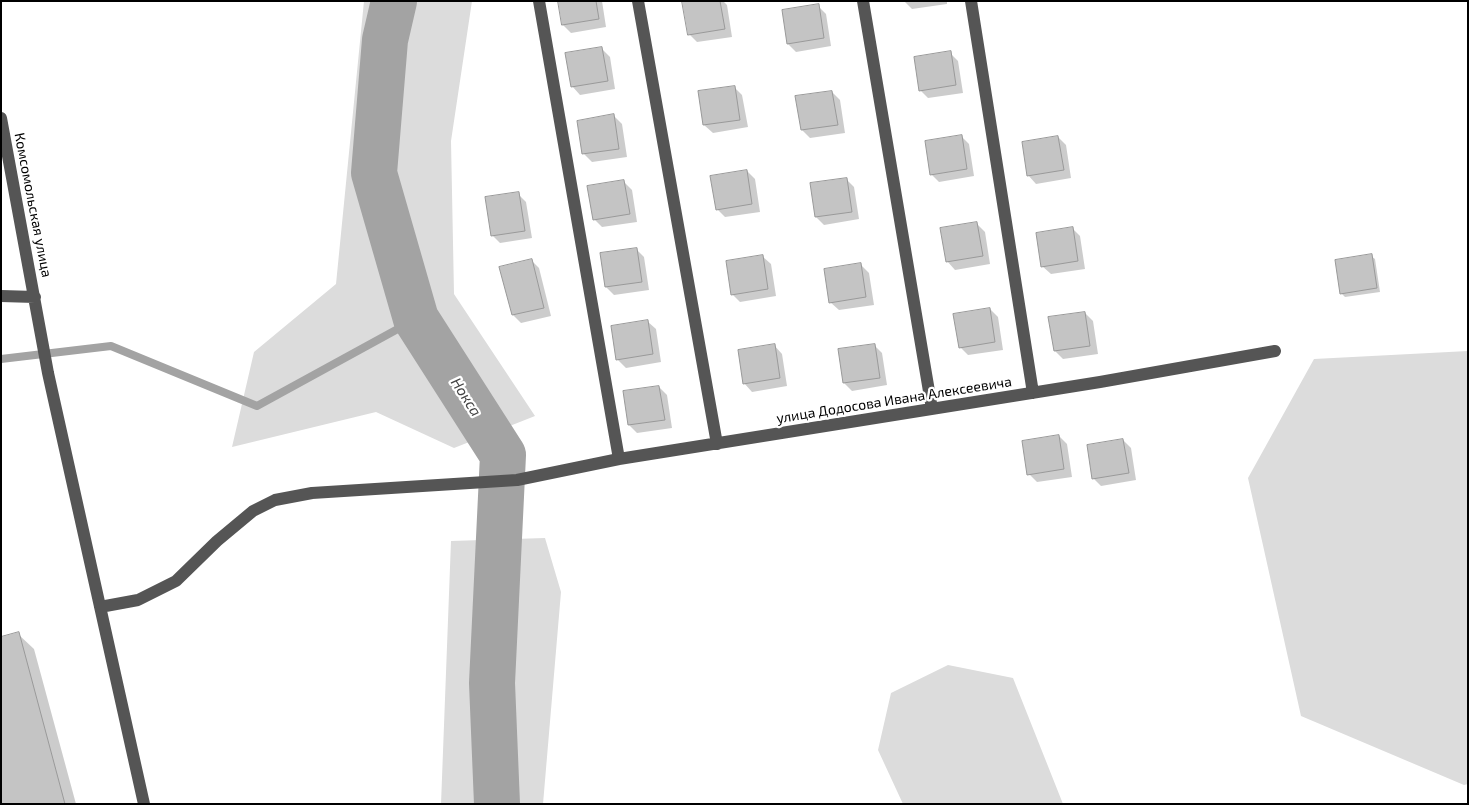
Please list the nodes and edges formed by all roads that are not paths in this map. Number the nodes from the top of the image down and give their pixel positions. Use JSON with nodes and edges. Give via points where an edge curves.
{"nodes":[{"id":1,"x":539,"y":1,"type":"edge"},
{"id":2,"x":638,"y":1,"type":"edge"},
{"id":3,"x":863,"y":1,"type":"edge"},
{"id":4,"x":971,"y":1,"type":"edge"},
{"id":5,"x":1,"y":118,"type":"edge"},
{"id":6,"x":1,"y":296,"type":"edge"},
{"id":7,"x":35,"y":297,"type":"junction"},
{"id":8,"x":1275,"y":351,"type":"dead end"},
{"id":9,"x":1034,"y":393,"type":"junction"},
{"id":10,"x":932,"y":409,"type":"junction"},
{"id":11,"x":717,"y":444,"type":"junction"},
{"id":12,"x":619,"y":459,"type":"junction"},
{"id":13,"x":100,"y":607,"type":"junction"},
{"id":14,"x":144,"y":804,"type":"edge"}],
"edges":[{"from":1,"to":12,"type":"street"},
{"from":2,"to":11,"type":"street"},
{"from":3,"to":10,"type":"street"},
{"from":4,"to":9,"type":"street"},
{"from":5,"to":7,"type":"street","name":"Комсомольская улица"},
{"from":6,"to":7,"type":"street"},
{"from":7,"to":13,"type":"street","name":"Комсомольская улица","via":[[48,373]]},
{"from":8,"to":9,"type":"street","name":"улица Додосова Ивана Алексеевича"},
{"from":9,"to":10,"type":"street","name":"улица Додосова Ивана Алексеевича"},
{"from":10,"to":11,"type":"street","name":"улица Додосова Ивана Алексеевича"},
{"from":11,"to":12,"type":"street","name":"улица Додосова Ивана Алексеевича"},
{"from":12,"to":13,"type":"street","name":"улица Додосова Ивана Алексеевича","via":[[517,480],[312,493],[274,500],[253,511],[176,582],[138,600]]},
{"from":13,"to":14,"type":"street","name":"Комсомольская улица"}]}
